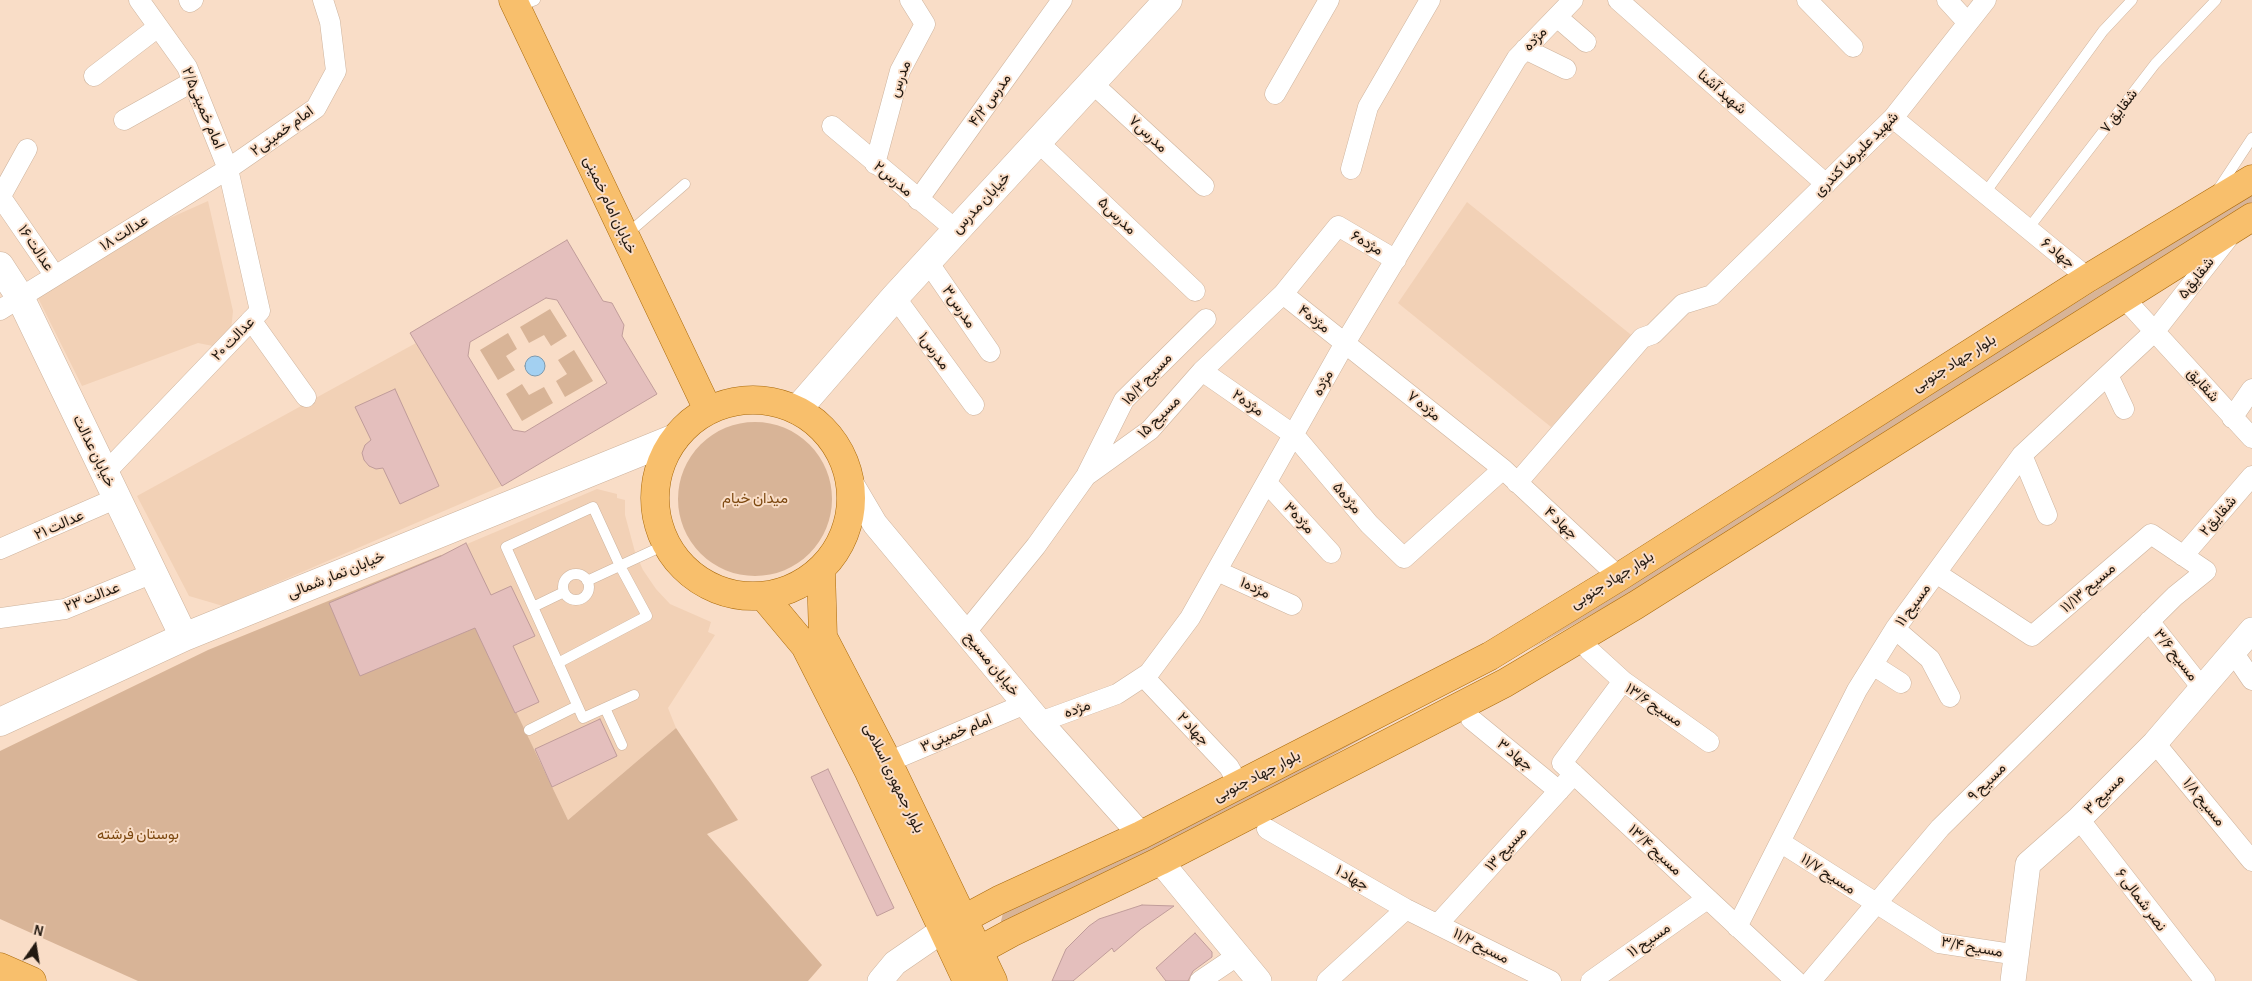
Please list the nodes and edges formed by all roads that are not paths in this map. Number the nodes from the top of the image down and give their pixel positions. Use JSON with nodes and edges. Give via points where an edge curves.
{"nodes":[{"id":1,"x":139,"y":0,"type":"edge"},
{"id":2,"x":189,"y":0,"type":"edge"},
{"id":3,"x":193,"y":0,"type":"edge"},
{"id":4,"x":324,"y":0,"type":"edge"},
{"id":5,"x":910,"y":0,"type":"edge"},
{"id":6,"x":1062,"y":0,"type":"edge"},
{"id":7,"x":1168,"y":0,"type":"edge"},
{"id":8,"x":1329,"y":0,"type":"edge"},
{"id":9,"x":1430,"y":0,"type":"edge"},
{"id":10,"x":1573,"y":0,"type":"edge"},
{"id":11,"x":1618,"y":0,"type":"edge"},
{"id":12,"x":1807,"y":0,"type":"edge"},
{"id":13,"x":1947,"y":0,"type":"edge"},
{"id":14,"x":1986,"y":0,"type":"edge"},
{"id":15,"x":2132,"y":0,"type":"edge"},
{"id":16,"x":2216,"y":0,"type":"edge"},
{"id":17,"x":521,"y":3,"type":"edge"},
{"id":18,"x":1557,"y":17,"type":"junction"},
{"id":19,"x":1968,"y":23,"type":"junction"},
{"id":20,"x":158,"y":27,"type":"junction"},
{"id":21,"x":1586,"y":42,"type":"dead end"},
{"id":22,"x":1853,"y":47,"type":"dead end"},
{"id":23,"x":1525,"y":49,"type":"junction"},
{"id":24,"x":1566,"y":69,"type":"dead end"},
{"id":25,"x":94,"y":76,"type":"dead end"},
{"id":26,"x":192,"y":82,"type":"junction"},
{"id":27,"x":1092,"y":83,"type":"junction"},
{"id":28,"x":1275,"y":94,"type":"dead end"},
{"id":29,"x":1893,"y":118,"type":"junction"},
{"id":30,"x":124,"y":120,"type":"dead end"},
{"id":31,"x":832,"y":126,"type":"dead end"},
{"id":32,"x":2252,"y":138,"type":"edge"},
{"id":33,"x":1038,"y":142,"type":"junction"},
{"id":34,"x":27,"y":149,"type":"dead end"},
{"id":35,"x":876,"y":164,"type":"junction"},
{"id":36,"x":228,"y":169,"type":"junction"},
{"id":37,"x":1351,"y":169,"type":"dead end"},
{"id":38,"x":2252,"y":179,"type":"edge"},
{"id":39,"x":685,"y":184,"type":"dead end"},
{"id":40,"x":1826,"y":184,"type":"junction"},
{"id":41,"x":1204,"y":186,"type":"dead end"},
{"id":42,"x":1985,"y":193,"type":"junction"},
{"id":43,"x":0,"y":196,"type":"edge"},
{"id":44,"x":918,"y":200,"type":"junction"},
{"id":45,"x":2207,"y":206,"type":"junction"},
{"id":46,"x":2245,"y":221,"type":"edge"},
{"id":47,"x":1338,"y":226,"type":"joint"},
{"id":48,"x":2028,"y":229,"type":"junction"},
{"id":49,"x":956,"y":230,"type":"junction"},
{"id":50,"x":625,"y":236,"type":"junction"},
{"id":51,"x":1396,"y":260,"type":"junction"},
{"id":52,"x":928,"y":262,"type":"junction"},
{"id":53,"x":0,"y":266,"type":"edge"},
{"id":54,"x":54,"y":276,"type":"junction"},
{"id":55,"x":2088,"y":278,"type":"junction"},
{"id":56,"x":1195,"y":291,"type":"dead end"},
{"id":57,"x":1283,"y":294,"type":"junction"},
{"id":58,"x":894,"y":297,"type":"junction"},
{"id":59,"x":2122,"y":297,"type":"junction"},
{"id":60,"x":10,"y":304,"type":"edge"},
{"id":61,"x":1206,"y":319,"type":"dead end"},
{"id":62,"x":252,"y":320,"type":"junction"},
{"id":63,"x":2155,"y":331,"type":"junction"},
{"id":64,"x":1345,"y":344,"type":"junction"},
{"id":65,"x":990,"y":352,"type":"dead end"},
{"id":66,"x":1202,"y":371,"type":"junction"},
{"id":67,"x":2108,"y":375,"type":"junction"},
{"id":68,"x":2252,"y":390,"type":"edge"},
{"id":69,"x":306,"y":397,"type":"dead end"},
{"id":70,"x":974,"y":404,"type":"dead end"},
{"id":71,"x":2124,"y":409,"type":"dead end"},
{"id":72,"x":708,"y":410,"type":"junction"},
{"id":73,"x":797,"y":410,"type":"junction"},
{"id":74,"x":2232,"y":418,"type":"junction"},
{"id":75,"x":1294,"y":435,"type":"junction"},
{"id":76,"x":675,"y":438,"type":"junction"},
{"id":77,"x":2252,"y":438,"type":"edge"},
{"id":78,"x":2022,"y":455,"type":"junction"},
{"id":79,"x":1502,"y":469,"type":"junction"},
{"id":80,"x":105,"y":473,"type":"junction"},
{"id":81,"x":1086,"y":476,"type":"junction"},
{"id":82,"x":2252,"y":476,"type":"edge"},
{"id":83,"x":1517,"y":482,"type":"junction"},
{"id":84,"x":1267,"y":483,"type":"junction"},
{"id":85,"x":852,"y":485,"type":"junction"},
{"id":86,"x":117,"y":498,"type":"junction"},
{"id":87,"x":2047,"y":515,"type":"dead end"},
{"id":88,"x":667,"y":544,"type":"junction"},
{"id":89,"x":0,"y":549,"type":"edge"},
{"id":90,"x":1332,"y":553,"type":"dead end"},
{"id":91,"x":2183,"y":556,"type":"junction"},
{"id":92,"x":620,"y":566,"type":"junction"},
{"id":93,"x":821,"y":570,"type":"junction"},
{"id":94,"x":1217,"y":571,"type":"junction"},
{"id":95,"x":153,"y":573,"type":"junction"},
{"id":96,"x":1936,"y":573,"type":"junction"},
{"id":97,"x":1619,"y":577,"type":"junction"},
{"id":98,"x":587,"y":581,"type":"junction"},
{"id":99,"x":564,"y":592,"type":"junction"},
{"id":100,"x":764,"y":596,"type":"junction"},
{"id":101,"x":2175,"y":596,"type":"joint"},
{"id":102,"x":1292,"y":605,"type":"dead end"},
{"id":103,"x":533,"y":607,"type":"junction"},
{"id":104,"x":0,"y":618,"type":"edge"},
{"id":105,"x":2150,"y":621,"type":"junction"},
{"id":106,"x":1896,"y":629,"type":"junction"},
{"id":107,"x":2252,"y":630,"type":"edge"},
{"id":108,"x":966,"y":632,"type":"junction"},
{"id":109,"x":184,"y":637,"type":"junction"},
{"id":110,"x":1589,"y":650,"type":"dead end"},
{"id":111,"x":2233,"y":652,"type":"junction"},
{"id":112,"x":1490,"y":656,"type":"junction"},
{"id":113,"x":558,"y":663,"type":"junction"},
{"id":114,"x":1873,"y":665,"type":"junction"},
{"id":115,"x":1144,"y":676,"type":"junction"},
{"id":116,"x":2252,"y":680,"type":"edge"},
{"id":117,"x":1622,"y":681,"type":"junction"},
{"id":118,"x":1505,"y":683,"type":"junction"},
{"id":119,"x":1901,"y":683,"type":"dead end"},
{"id":120,"x":2202,"y":688,"type":"junction"},
{"id":121,"x":634,"y":695,"type":"dead end"},
{"id":122,"x":1950,"y":697,"type":"dead end"},
{"id":123,"x":577,"y":706,"type":"junction"},
{"id":124,"x":606,"y":708,"type":"junction"},
{"id":125,"x":1032,"y":713,"type":"junction"},
{"id":126,"x":1471,"y":719,"type":"dead end"},
{"id":127,"x":0,"y":722,"type":"edge"},
{"id":128,"x":529,"y":730,"type":"dead end"},
{"id":129,"x":1708,"y":742,"type":"dead end"},
{"id":130,"x":2155,"y":743,"type":"junction"},
{"id":131,"x":622,"y":745,"type":"dead end"},
{"id":132,"x":888,"y":762,"type":"junction"},
{"id":133,"x":1574,"y":774,"type":"junction"},
{"id":134,"x":1239,"y":785,"type":"junction"},
{"id":135,"x":1559,"y":790,"type":"junction"},
{"id":136,"x":2079,"y":819,"type":"junction"},
{"id":137,"x":1267,"y":829,"type":"dead end"},
{"id":138,"x":1141,"y":835,"type":"junction"},
{"id":139,"x":1780,"y":842,"type":"junction"},
{"id":140,"x":1160,"y":861,"type":"junction"},
{"id":141,"x":2252,"y":861,"type":"edge"},
{"id":142,"x":1707,"y":899,"type":"junction"},
{"id":143,"x":999,"y":900,"type":"junction"},
{"id":144,"x":1877,"y":905,"type":"junction"},
{"id":145,"x":1406,"y":909,"type":"junction"},
{"id":146,"x":1438,"y":924,"type":"junction"},
{"id":147,"x":952,"y":925,"type":"junction"},
{"id":148,"x":1737,"y":927,"type":"junction"},
{"id":149,"x":1011,"y":933,"type":"junction"},
{"id":150,"x":1237,"y":956,"type":"junction"},
{"id":151,"x":2018,"y":956,"type":"junction"},
{"id":152,"x":968,"y":965,"type":"edge"},
{"id":153,"x":0,"y":967,"type":"edge"},
{"id":154,"x":1600,"y":979,"type":"edge"},
{"id":155,"x":32,"y":981,"type":"edge"},
{"id":156,"x":880,"y":981,"type":"edge"},
{"id":157,"x":993,"y":981,"type":"edge"},
{"id":158,"x":1200,"y":981,"type":"edge"},
{"id":159,"x":1259,"y":981,"type":"edge"},
{"id":160,"x":1327,"y":981,"type":"edge"},
{"id":161,"x":1551,"y":981,"type":"edge"},
{"id":162,"x":1796,"y":981,"type":"edge"},
{"id":163,"x":1811,"y":981,"type":"edge"},
{"id":164,"x":2013,"y":981,"type":"edge"},
{"id":165,"x":2205,"y":981,"type":"edge"}],
"edges":[{"from":1,"to":20,"type":"street","name":"امام خمینی۲/۵"},
{"from":2,"to":3,"type":"street"},
{"from":4,"to":36,"type":"street","name":"امام خمینی۲","via":[[336,71],[316,108]]},
{"from":5,"to":35,"type":"street","name":"مدرس","via":[[925,24],[900,72]]},
{"from":6,"to":44,"type":"street","name":"مدرس ۴/۲"},
{"from":7,"to":27,"type":"main road","name":"خیابان مدرس"},
{"from":8,"to":28,"type":"street"},
{"from":9,"to":37,"type":"street","via":[[1368,108]]},
{"from":10,"to":18,"type":"street","name":"مژده"},
{"from":11,"to":40,"type":"street","name":"شهبد آشنا"},
{"from":12,"to":22,"type":"street"},
{"from":13,"to":19,"type":"street"},
{"from":14,"to":19,"type":"street","name":"شهید علیرضا کندری"},
{"from":15,"to":42,"type":"lane","via":[[2103,31]]},
{"from":16,"to":48,"type":"lane","name":"شقایق ۷","via":[[2155,64]]},
{"from":17,"to":50,"type":"main road","name":"خیابان امام خمینی"},
{"from":18,"to":21,"type":"street"},
{"from":18,"to":23,"type":"street","name":"مژده"},
{"from":19,"to":29,"type":"street","name":"شهید علیرضا کندری"},
{"from":20,"to":25,"type":"street"},
{"from":20,"to":26,"type":"street","name":"امام خمینی۲/۵","via":[[187,67]]},
{"from":23,"to":24,"type":"street"},
{"from":23,"to":51,"type":"street","name":"مژده"},
{"from":26,"to":30,"type":"street"},
{"from":26,"to":36,"type":"street","name":"امام خمینی۲/۵"},
{"from":27,"to":33,"type":"main road","name":"خیابان مدرس"},
{"from":27,"to":41,"type":"street","name":"مدرس۷"},
{"from":29,"to":40,"type":"street","name":"شهید علیرضا کندری"},
{"from":29,"to":42,"type":"street","name":"جهاد ۶"},
{"from":31,"to":35,"type":"street","name":"مدرس۲"},
{"from":32,"to":45,"type":"lane"},
{"from":33,"to":49,"type":"main road","name":"خیابان مدرس"},
{"from":33,"to":56,"type":"street","name":"مدرس۵"},
{"from":34,"to":43,"type":"street"},
{"from":35,"to":44,"type":"street","name":"مدرس۲"},
{"from":36,"to":54,"type":"street","name":"عدالت ۱۸"},
{"from":36,"to":62,"type":"street","name":"عدالت ۲۰","via":[[260,311]]},
{"from":38,"to":45,"type":"main road","name":"بلوار جهاد جنوبی"},
{"from":39,"to":50,"type":"lane"},
{"from":40,"to":83,"type":"street","name":"شهید علیرضا کندری","via":[[1712,295],[1683,304],[1653,334],[1642,338]]},
{"from":42,"to":48,"type":"street","name":"جهاد ۶"},
{"from":43,"to":54,"type":"street","name":"عدالت ۱۶"},
{"from":44,"to":49,"type":"street","name":"مدرس۲"},
{"from":45,"to":55,"type":"main road","name":"بلوار جهاد جنوبی"},
{"from":46,"to":59,"type":"main road","name":"بلوار جهاد جنوبی"},
{"from":46,"to":63,"type":"street","name":"شقایق۵"},
{"from":47,"to":51,"type":"street","name":"مژده۶"},
{"from":47,"to":57,"type":"street","name":"مسیح ۱۵"},
{"from":48,"to":55,"type":"street","name":"جهاد ۶"},
{"from":49,"to":52,"type":"main road","name":"خیابان مدرس"},
{"from":50,"to":72,"type":"main road","name":"خیابان امام خمینی"},
{"from":51,"to":64,"type":"street","name":"مژده"},
{"from":52,"to":58,"type":"main road","name":"خیابان مدرس"},
{"from":52,"to":65,"type":"street","name":"مدرس۳"},
{"from":53,"to":60,"type":"main road","name":"خیابان عدالت"},
{"from":54,"to":60,"type":"street","name":"عدالت ۱۸"},
{"from":55,"to":97,"type":"main road","name":"بلوار جهاد جنوبی"},
{"from":57,"to":64,"type":"street","name":"مژده۴"},
{"from":57,"to":66,"type":"street","name":"مسیح ۱۵"},
{"from":58,"to":70,"type":"street","name":"مدرس۱"},
{"from":58,"to":73,"type":"main road","name":"خیابان مدرس"},
{"from":59,"to":63,"type":"street","name":"شقایق"},
{"from":59,"to":118,"type":"main road","name":"بلوار جهاد جنوبی","via":[[1636,605]]},
{"from":60,"to":80,"type":"main road","name":"خیابان عدالت"},
{"from":61,"to":81,"type":"street","name":"مسیح ۱۵/۲","via":[[1124,400]]},
{"from":62,"to":69,"type":"street"},
{"from":62,"to":80,"type":"street","name":"عدالت ۲۰"},
{"from":63,"to":67,"type":"street","name":"مسیح ۱۱"},
{"from":63,"to":74,"type":"street","name":"شقایق"},
{"from":64,"to":75,"type":"street","name":"مژده"},
{"from":64,"to":79,"type":"street","name":"مژده ۷"},
{"from":66,"to":75,"type":"street","name":"مژده۲"},
{"from":66,"to":81,"type":"street","name":"مسیح ۱۵","via":[[1150,430]]},
{"from":67,"to":71,"type":"street"},
{"from":67,"to":78,"type":"street","name":"مسیح ۱۱"},
{"from":68,"to":74,"type":"street"},
{"from":72,"to":73,"type":"main road","via":[[737,401],[768,400]]},
{"from":72,"to":76,"type":"main road"},
{"from":73,"to":85,"type":"main road","via":[[823,428],[838,448]]},
{"from":74,"to":77,"type":"street","name":"شقایق"},
{"from":75,"to":79,"type":"street","name":"مژده۵","via":[[1369,524],[1404,558]]},
{"from":75,"to":84,"type":"street","name":"مژده"},
{"from":76,"to":88,"type":"main road","via":[[659,466],[654,499],[660,531]]},
{"from":76,"to":109,"type":"main road","name":"خیابان تمار شمالی"},
{"from":78,"to":87,"type":"street"},
{"from":78,"to":96,"type":"street","name":"مسیح ۱۱"},
{"from":79,"to":83,"type":"street","name":"جهاد ۴"},
{"from":80,"to":86,"type":"main road","name":"خیابان عدالت"},
{"from":81,"to":108,"type":"street","name":"مسیح ۱۵","via":[[1036,546]]},
{"from":82,"to":91,"type":"street","name":"شقایق۲"},
{"from":83,"to":97,"type":"street","name":"جهاد ۴"},
{"from":84,"to":90,"type":"street","name":"مژده۳"},
{"from":84,"to":94,"type":"street","name":"مژده"},
{"from":85,"to":93,"type":"main road","via":[[851,516],[843,538]]},
{"from":85,"to":108,"type":"street","name":"خیابان مسیح","via":[[875,524]]},
{"from":86,"to":89,"type":"street","name":"عدالت ۲۱"},
{"from":86,"to":95,"type":"main road","name":"خیابان عدالت"},
{"from":88,"to":92,"type":"lane"},
{"from":88,"to":100,"type":"main road","via":[[676,560],[701,582],[731,594]]},
{"from":91,"to":96,"type":"street","name":"مسیح ۱۱/۱۳","via":[[2151,534],[2032,636]]},
{"from":91,"to":101,"type":"street","name":"مسیح ۱۱/۱۳","via":[[2206,571]]},
{"from":92,"to":98,"type":"lane"},
{"from":92,"to":103,"type":"lane","via":[[593,507],[506,547]]},
{"from":92,"to":113,"type":"lane","via":[[646,616]]},
{"from":93,"to":100,"type":"main road","via":[[796,587]]},
{"from":93,"to":132,"type":"main road","name":"بلوار جمهوری اسلامی","via":[[823,637]]},
{"from":94,"to":102,"type":"street","name":"مژده۱"},
{"from":94,"to":115,"type":"street","name":"مژده","via":[[1190,618]]},
{"from":95,"to":104,"type":"street","name":"عدالت ۲۳","via":[[65,609]]},
{"from":95,"to":109,"type":"main road","name":"خیابان عدالت"},
{"from":96,"to":106,"type":"street","name":"مسیح ۱۱"},
{"from":97,"to":112,"type":"main road","name":"بلوار جهاد جنوبی"},
{"from":98,"to":99,"type":"lane","via":[[581,575],[569,576],[563,582]]},
{"from":98,"to":99,"type":"lane","via":[[588,589],[580,599],[572,599]]},
{"from":99,"to":103,"type":"lane"},
{"from":100,"to":147,"type":"main road","name":"بلوار جمهوری اسلامی","via":[[805,646]]},
{"from":101,"to":105,"type":"street","name":"مسیح ۹"},
{"from":103,"to":113,"type":"lane"},
{"from":105,"to":120,"type":"street","name":"مسیح ۳/۶"},
{"from":105,"to":144,"type":"street","name":"مسیح ۹","via":[[1940,828]]},
{"from":106,"to":114,"type":"street","name":"مسیح ۱۱"},
{"from":106,"to":122,"type":"street","via":[[1930,659]]},
{"from":107,"to":111,"type":"street","name":"مسیح ۳"},
{"from":108,"to":125,"type":"street","name":"خیابان مسیح"},
{"from":109,"to":127,"type":"main road","name":"خیابان تمار شمالی"},
{"from":110,"to":117,"type":"street"},
{"from":111,"to":116,"type":"street"},
{"from":111,"to":120,"type":"street","name":"مسیح ۳"},
{"from":112,"to":118,"type":"main road"},
{"from":112,"to":134,"type":"main road","name":"بلوار جهاد جنوبی"},
{"from":113,"to":123,"type":"lane"},
{"from":114,"to":119,"type":"street"},
{"from":114,"to":139,"type":"street","name":"مسیح ۱۱","via":[[1857,690]]},
{"from":115,"to":125,"type":"street","name":"مژده","via":[[1117,694]]},
{"from":115,"to":134,"type":"street","name":"جهاد ۲","via":[[1228,767]]},
{"from":117,"to":129,"type":"street","name":"مسیح ۱۳/۶"},
{"from":117,"to":133,"type":"street","name":"مسیح ۱۳/۶","via":[[1562,763]]},
{"from":118,"to":140,"type":"main road","name":"بلوار جهاد جنوبی"},
{"from":120,"to":130,"type":"street","name":"مسیح ۳"},
{"from":121,"to":124,"type":"lane"},
{"from":123,"to":124,"type":"lane","via":[[583,718]]},
{"from":123,"to":128,"type":"lane"},
{"from":124,"to":131,"type":"lane"},
{"from":125,"to":132,"type":"street","name":"امام خمینی۳"},
{"from":125,"to":138,"type":"street","name":"خیابان مسیح"},
{"from":126,"to":135,"type":"street","name":"جهاد ۳"},
{"from":130,"to":136,"type":"street","name":"مسیح ۳"},
{"from":130,"to":141,"type":"street","name":"مسیح ۱/۸"},
{"from":132,"to":147,"type":"main road","name":"بلوار جمهوری اسلامی"},
{"from":133,"to":135,"type":"street","name":"مسیح ۱۳"},
{"from":133,"to":142,"type":"street","name":"مسیح ۱۳/۴"},
{"from":134,"to":138,"type":"main road","name":"بلوار جهاد جنوبی"},
{"from":135,"to":146,"type":"street","name":"مسیح ۱۳"},
{"from":136,"to":151,"type":"street","name":"مسیح ۳","via":[[2028,864]]},
{"from":136,"to":165,"type":"street","name":"نصر شمالی ۶"},
{"from":137,"to":145,"type":"street","name":"جهاد ۱"},
{"from":138,"to":143,"type":"main road","name":"بلوار جهاد جنوبی"},
{"from":139,"to":144,"type":"street","name":"مسیح ۱۱/۷"},
{"from":139,"to":148,"type":"street","name":"مسیح ۱۱"},
{"from":140,"to":149,"type":"main road","name":"بلوار جهاد جنوبی"},
{"from":140,"to":150,"type":"street"},
{"from":142,"to":148,"type":"street","name":"مسیح ۱۳/۴"},
{"from":142,"to":154,"type":"street","name":"مسیح ۱۱"},
{"from":143,"to":147,"type":"main road","name":"بلوار جهاد جنوبی"},
{"from":143,"to":149,"type":"main road","via":[[994,910],[996,922],[1001,929]]},
{"from":144,"to":151,"type":"street","name":"مسیح ۳/۴","via":[[1939,943]]},
{"from":144,"to":163,"type":"street","name":"مسیح ۹"},
{"from":145,"to":146,"type":"street","name":"جهاد ۱"},
{"from":145,"to":160,"type":"street"},
{"from":146,"to":161,"type":"street","name":"مسیح ۱۱/۲"},
{"from":147,"to":152,"type":"main road","name":"بلوار جمهوری اسلامی"},
{"from":147,"to":156,"type":"street","via":[[895,963]]},
{"from":148,"to":162,"type":"street","name":"مسیح ۱۳/۴"},
{"from":149,"to":152,"type":"main road","name":"بلوار جهاد جنوبی"},
{"from":150,"to":158,"type":"street"},
{"from":150,"to":159,"type":"street"},
{"from":151,"to":164,"type":"street","name":"مسیح ۳"},
{"from":152,"to":157,"type":"main road","name":"بلوار جمهوری اسلامی"},
{"from":153,"to":155,"type":"main road"}]}
